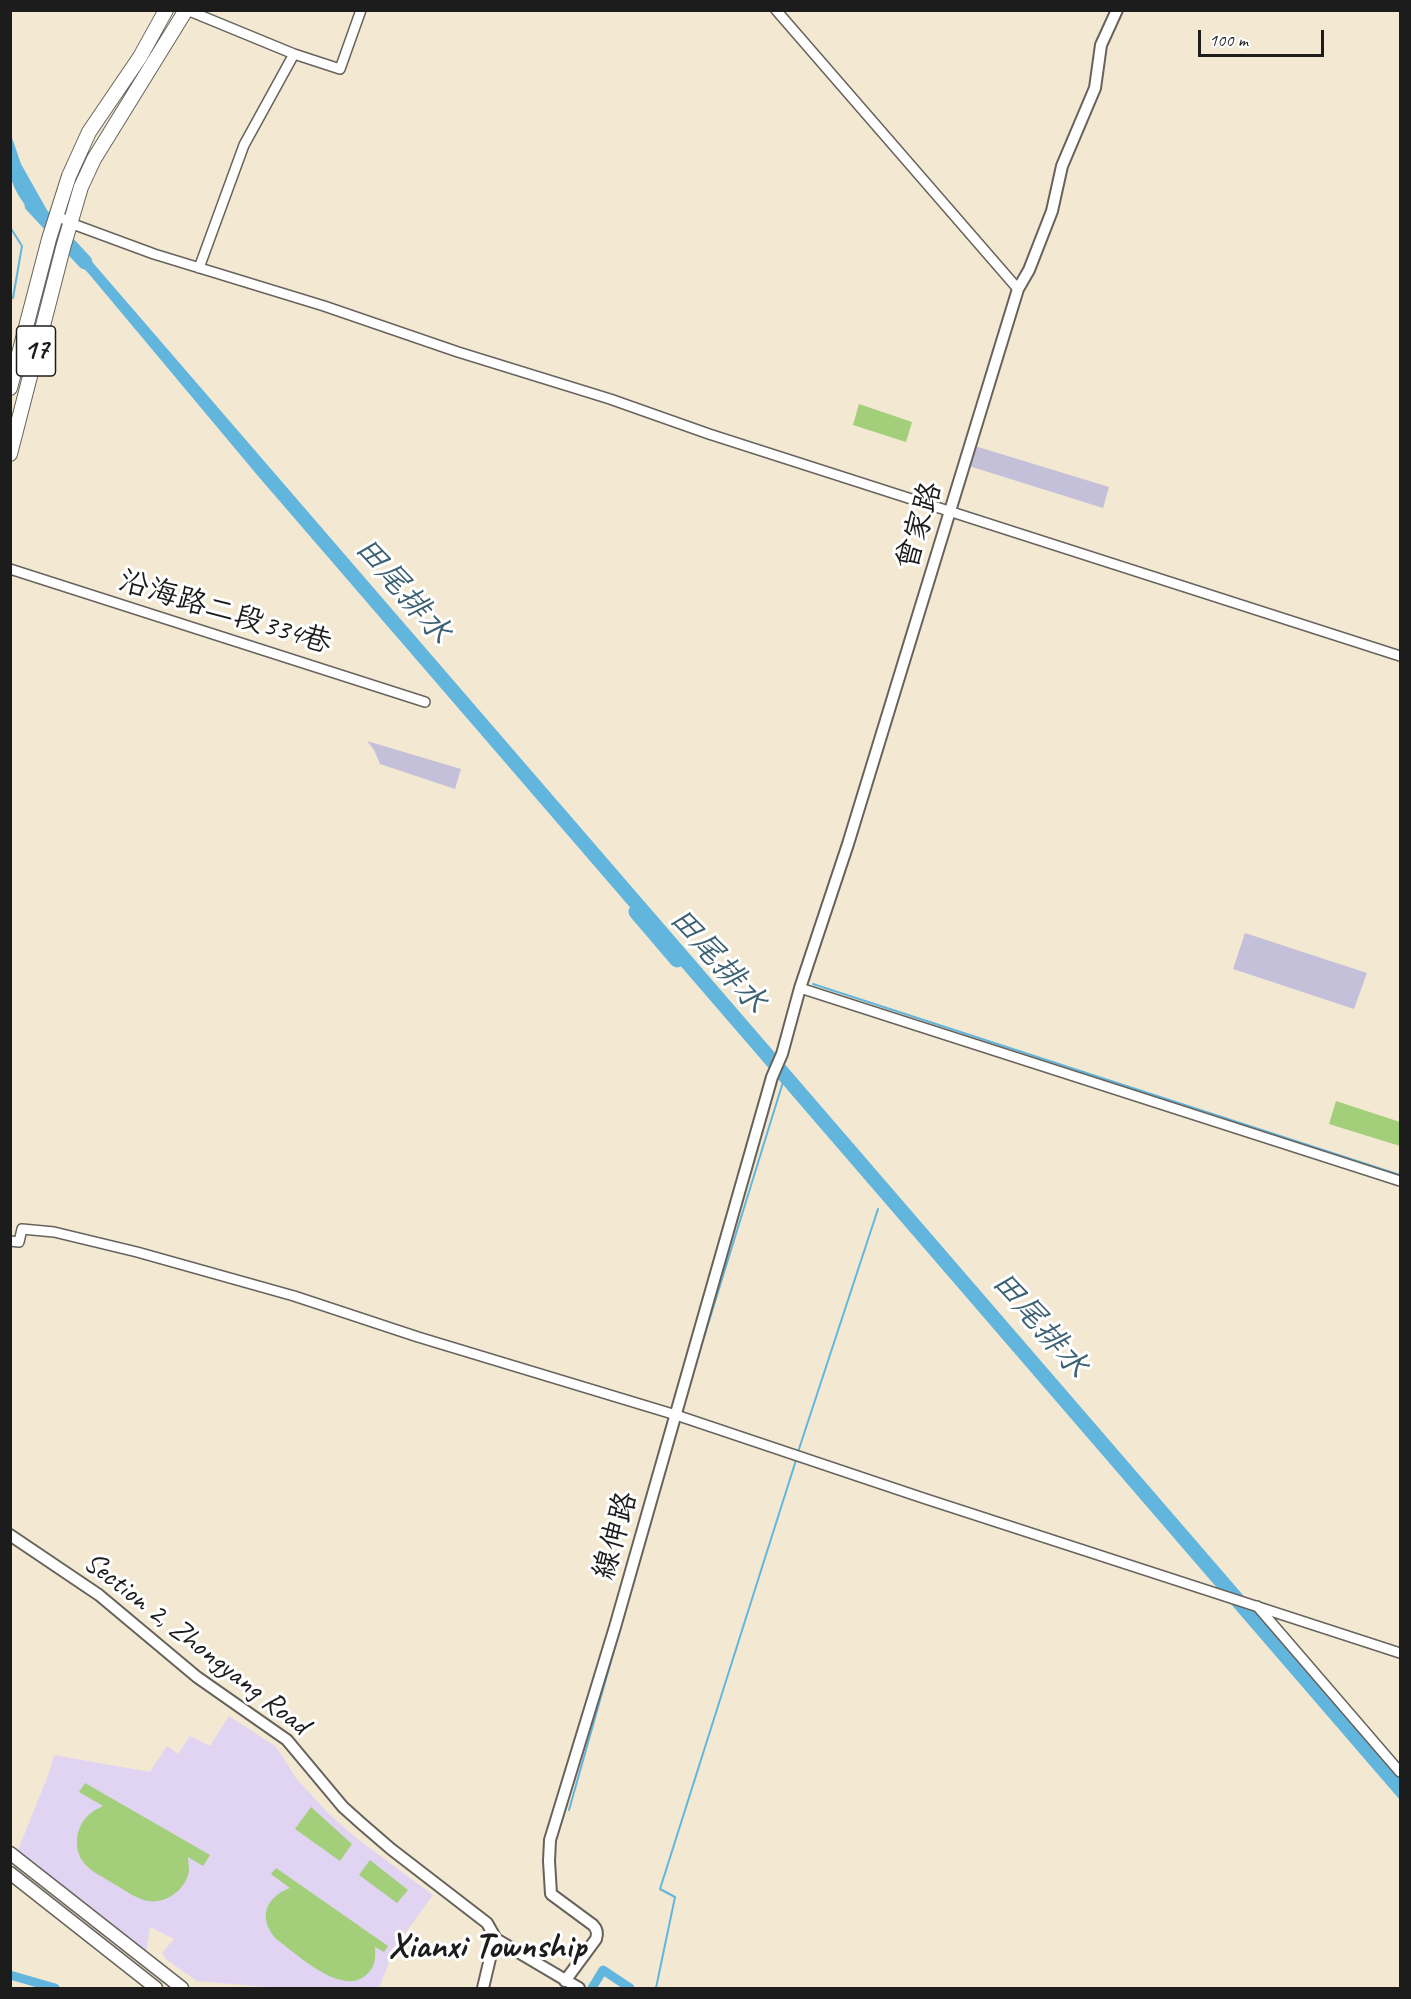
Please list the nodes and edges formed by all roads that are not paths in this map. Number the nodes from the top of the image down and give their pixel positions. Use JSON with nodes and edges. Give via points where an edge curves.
{"nodes":[{"id":1,"x":166,"y":10,"type":"edge"},
{"id":2,"x":187,"y":10,"type":"edge"},
{"id":3,"x":361,"y":10,"type":"edge"},
{"id":4,"x":776,"y":10,"type":"edge"},
{"id":5,"x":1117,"y":10,"type":"edge"},
{"id":6,"x":294,"y":54,"type":"junction"},
{"id":7,"x":57,"y":215,"type":"junction"},
{"id":8,"x":70,"y":223,"type":"junction"},
{"id":9,"x":200,"y":268,"type":"junction"},
{"id":10,"x":1017,"y":293,"type":"junction"},
{"id":11,"x":10,"y":388,"type":"edge"},
{"id":12,"x":16,"y":405,"type":"edge"},
{"id":13,"x":10,"y":454,"type":"edge"},
{"id":14,"x":950,"y":510,"type":"junction"},
{"id":15,"x":10,"y":569,"type":"edge"},
{"id":16,"x":1401,"y":656,"type":"edge"},
{"id":17,"x":424,"y":702,"type":"dead end"},
{"id":18,"x":800,"y":988,"type":"junction"},
{"id":19,"x":772,"y":1077,"type":"joint"},
{"id":20,"x":1401,"y":1181,"type":"edge"},
{"id":21,"x":10,"y":1241,"type":"edge"},
{"id":22,"x":676,"y":1415,"type":"junction"},
{"id":23,"x":10,"y":1535,"type":"edge"},
{"id":24,"x":1257,"y":1606,"type":"junction"},
{"id":25,"x":1401,"y":1653,"type":"edge"},
{"id":26,"x":1401,"y":1772,"type":"edge"},
{"id":27,"x":10,"y":1853,"type":"edge"},
{"id":28,"x":10,"y":1873,"type":"edge"},
{"id":29,"x":496,"y":1939,"type":"junction"},
{"id":30,"x":565,"y":1980,"type":"junction"},
{"id":31,"x":156,"y":1989,"type":"edge"},
{"id":32,"x":182,"y":1989,"type":"edge"},
{"id":33,"x":483,"y":1989,"type":"edge"},
{"id":34,"x":579,"y":1989,"type":"edge"}],
"edges":[{"from":1,"to":7,"type":"main road","number":"17","via":[[90,132],[69,176]]},
{"from":2,"to":6,"type":"street"},
{"from":2,"to":8,"type":"main road","number":"17","via":[[94,159]]},
{"from":3,"to":6,"type":"street","via":[[340,69]]},
{"from":4,"to":10,"type":"street"},
{"from":5,"to":10,"type":"street","name":"曾家路","via":[[1101,45],[1095,88],[1062,166],[1052,211]]},
{"from":6,"to":9,"type":"street","via":[[244,144]]},
{"from":7,"to":8,"type":"street"},
{"from":7,"to":11,"type":"main road","number":"17"},
{"from":8,"to":9,"type":"street"},
{"from":8,"to":12,"type":"main road","number":"17"},
{"from":9,"to":14,"type":"street"},
{"from":10,"to":14,"type":"street","name":"曾家路"},
{"from":12,"to":13,"type":"main road","number":"17"},
{"from":14,"to":16,"type":"street"},
{"from":14,"to":18,"type":"street","name":"曾家路"},
{"from":15,"to":17,"type":"street","name":"沿海路二段334巷"},
{"from":18,"to":19,"type":"street","name":"曾家路"},
{"from":18,"to":20,"type":"street"},
{"from":19,"to":22,"type":"street","name":"線伸路"},
{"from":21,"to":22,"type":"street","via":[[19,1242],[22,1229],[54,1232],[137,1252],[294,1296]]},
{"from":22,"to":24,"type":"street"},
{"from":22,"to":30,"type":"street","name":"線伸路","via":[[550,1840],[551,1894],[593,1925],[598,1934]]},
{"from":23,"to":29,"type":"street","name":"Section 2, Zhongyang Road","via":[[99,1595],[197,1677],[287,1740],[343,1807],[487,1923]]},
{"from":24,"to":25,"type":"street"},
{"from":24,"to":26,"type":"street"},
{"from":27,"to":32,"type":"main road"},
{"from":28,"to":31,"type":"main road"},
{"from":29,"to":30,"type":"street","name":"Section 2, Zhongyang Road"},
{"from":29,"to":33,"type":"street"},
{"from":30,"to":34,"type":"street","name":"Section 2, Zhongyang Road"}]}
